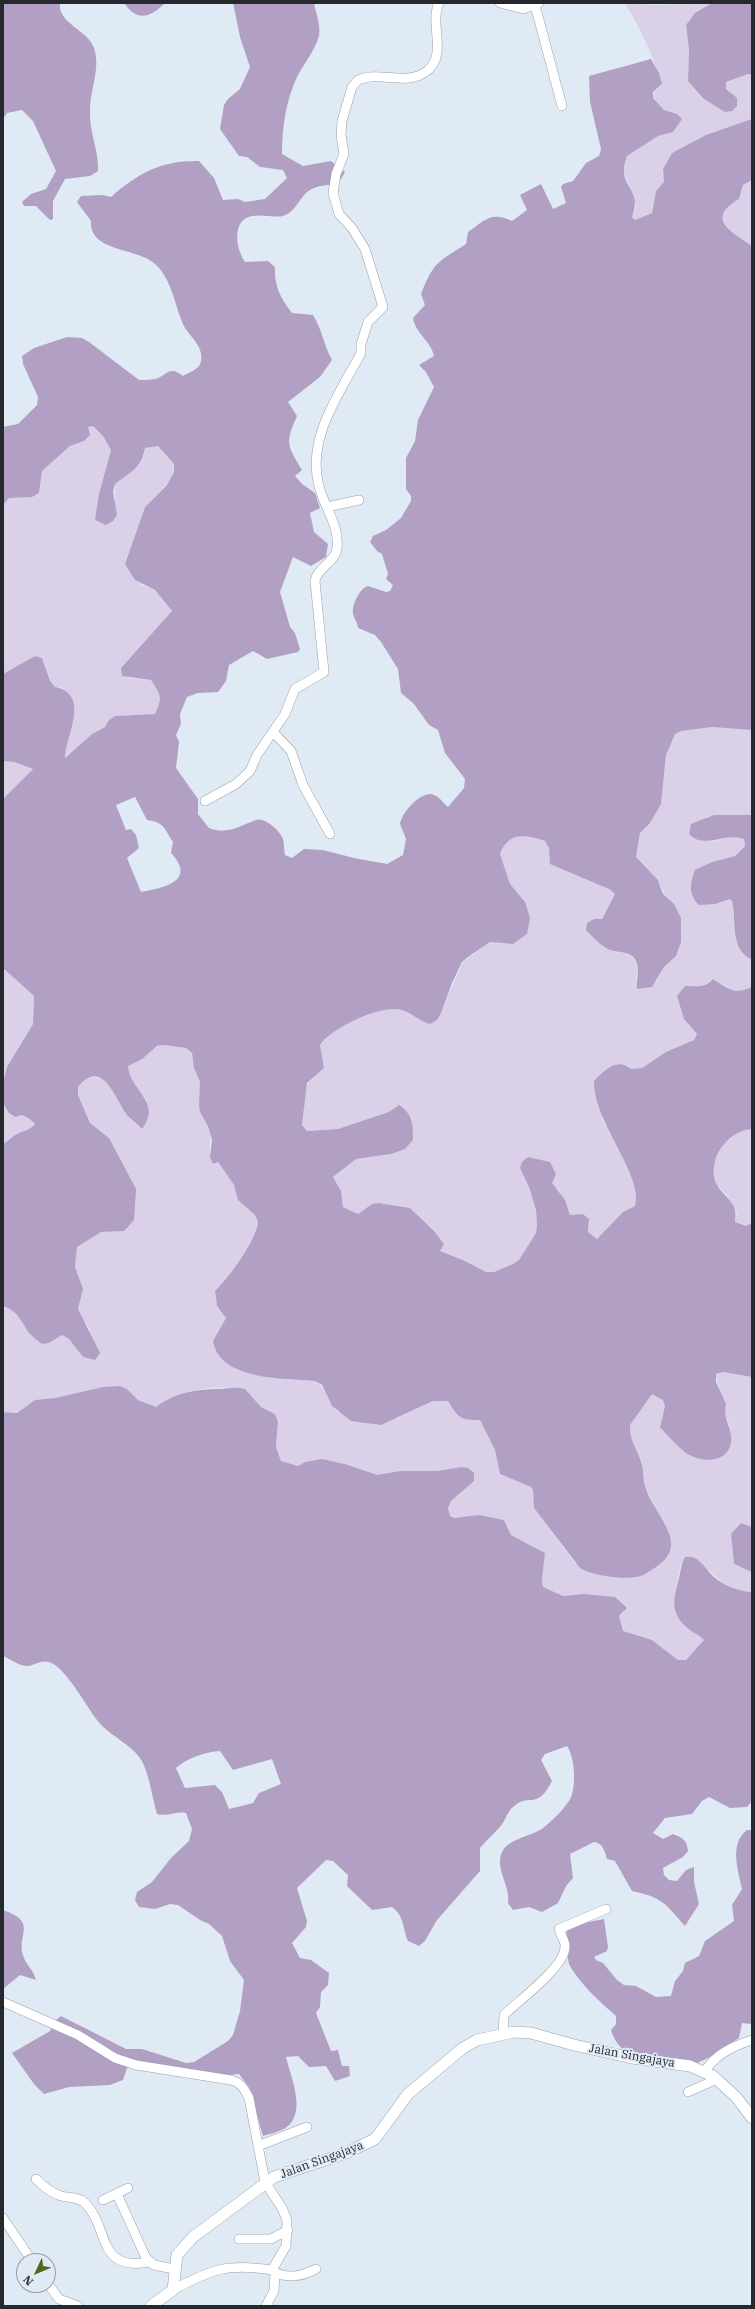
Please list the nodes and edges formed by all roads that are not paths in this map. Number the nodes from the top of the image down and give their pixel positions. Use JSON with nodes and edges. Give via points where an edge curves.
{"nodes":[{"id":1,"x":439,"y":3,"type":"edge"},
{"id":2,"x":500,"y":3,"type":"edge"},
{"id":3,"x":537,"y":4,"type":"edge"},
{"id":4,"x":562,"y":106,"type":"dead end"},
{"id":5,"x":359,"y":500,"type":"dead end"},
{"id":6,"x":326,"y":507,"type":"junction"},
{"id":7,"x":274,"y":733,"type":"junction"},
{"id":8,"x":205,"y":801,"type":"dead end"},
{"id":9,"x":330,"y":834,"type":"dead end"},
{"id":10,"x":606,"y":1909,"type":"dead end"},
{"id":11,"x":3,"y":2002,"type":"edge"},
{"id":12,"x":503,"y":2035,"type":"junction"},
{"id":13,"x":752,"y":2040,"type":"edge"},
{"id":14,"x":705,"y":2071,"type":"junction"},
{"id":15,"x":717,"y":2079,"type":"junction"},
{"id":16,"x":688,"y":2092,"type":"dead end"},
{"id":17,"x":752,"y":2118,"type":"edge"},
{"id":18,"x":307,"y":2127,"type":"dead end"},
{"id":19,"x":258,"y":2146,"type":"junction"},
{"id":20,"x":36,"y":2179,"type":"dead end"},
{"id":21,"x":265,"y":2182,"type":"junction"},
{"id":22,"x":128,"y":2188,"type":"dead end"},
{"id":23,"x":117,"y":2194,"type":"junction"},
{"id":24,"x":103,"y":2200,"type":"dead end"},
{"id":25,"x":3,"y":2218,"type":"edge"},
{"id":26,"x":288,"y":2230,"type":"junction"},
{"id":27,"x":239,"y":2239,"type":"dead end"},
{"id":28,"x":27,"y":2253,"type":"edge"},
{"id":29,"x":150,"y":2262,"type":"junction"},
{"id":30,"x":174,"y":2269,"type":"junction"},
{"id":31,"x":316,"y":2269,"type":"dead end"},
{"id":32,"x":273,"y":2272,"type":"junction"},
{"id":33,"x":173,"y":2290,"type":"junction"},
{"id":34,"x":55,"y":2293,"type":"edge"},
{"id":35,"x":78,"y":2306,"type":"edge"},
{"id":36,"x":151,"y":2306,"type":"edge"},
{"id":37,"x":266,"y":2306,"type":"edge"}],
"edges":[{"from":1,"to":6,"type":"street","via":[[435,17],[438,48],[430,69],[414,78],[372,77],[358,80],[352,87],[344,112],[341,135],[344,154],[334,181],[335,202],[339,214],[352,228],[365,249],[383,307],[368,322],[361,353],[325,419],[319,443],[316,477]]},
{"from":2,"to":3,"type":"street","via":[[523,9]]},
{"from":3,"to":4,"type":"street"},
{"from":5,"to":6,"type":"street"},
{"from":6,"to":7,"type":"street","via":[[337,542],[336,552],[316,574],[315,580],[324,672],[295,689]]},
{"from":7,"to":8,"type":"street","via":[[245,776],[236,784]]},
{"from":7,"to":9,"type":"street","via":[[291,751],[303,785]]},
{"from":10,"to":12,"type":"street","via":[[559,1929],[565,1945],[563,1954],[546,1978],[504,2015]]},
{"from":11,"to":19,"type":"street","via":[[78,2035],[115,2058],[136,2065],[238,2082],[249,2098]]},
{"from":12,"to":14,"type":"street","name":"Jalan Singajaya","via":[[514,2032],[531,2033],[632,2058],[690,2066]]},
{"from":12,"to":21,"type":"street","name":"Jalan Singajaya","via":[[478,2040],[463,2048],[425,2078],[408,2094],[382,2131],[368,2143]]},
{"from":13,"to":14,"type":"street","via":[[722,2053]]},
{"from":14,"to":15,"type":"street","name":"Jalan Singajaya"},
{"from":15,"to":16,"type":"street"},
{"from":15,"to":17,"type":"street","name":"Jalan Singajaya","via":[[736,2097]]},
{"from":18,"to":19,"type":"street"},
{"from":19,"to":21,"type":"street"},
{"from":20,"to":29,"type":"street","via":[[51,2192],[83,2201],[89,2208],[108,2249],[121,2262],[135,2265]]},
{"from":21,"to":26,"type":"street","via":[[285,2214]]},
{"from":21,"to":30,"type":"street","name":"Jalan Singajaya","via":[[254,2193],[193,2237],[177,2255]]},
{"from":22,"to":23,"type":"street"},
{"from":23,"to":24,"type":"street"},
{"from":23,"to":29,"type":"street"},
{"from":25,"to":28,"type":"street"},
{"from":26,"to":27,"type":"street","via":[[270,2239]]},
{"from":26,"to":32,"type":"street","via":[[286,2246]]},
{"from":29,"to":30,"type":"street"},
{"from":30,"to":33,"type":"street","name":"Jalan Singajaya"},
{"from":31,"to":32,"type":"street","via":[[294,2277]]},
{"from":32,"to":33,"type":"street","via":[[232,2266],[220,2268]]},
{"from":32,"to":37,"type":"street","via":[[274,2291]]},
{"from":33,"to":36,"type":"street"},
{"from":34,"to":35,"type":"street","via":[[59,2299]]}]}
